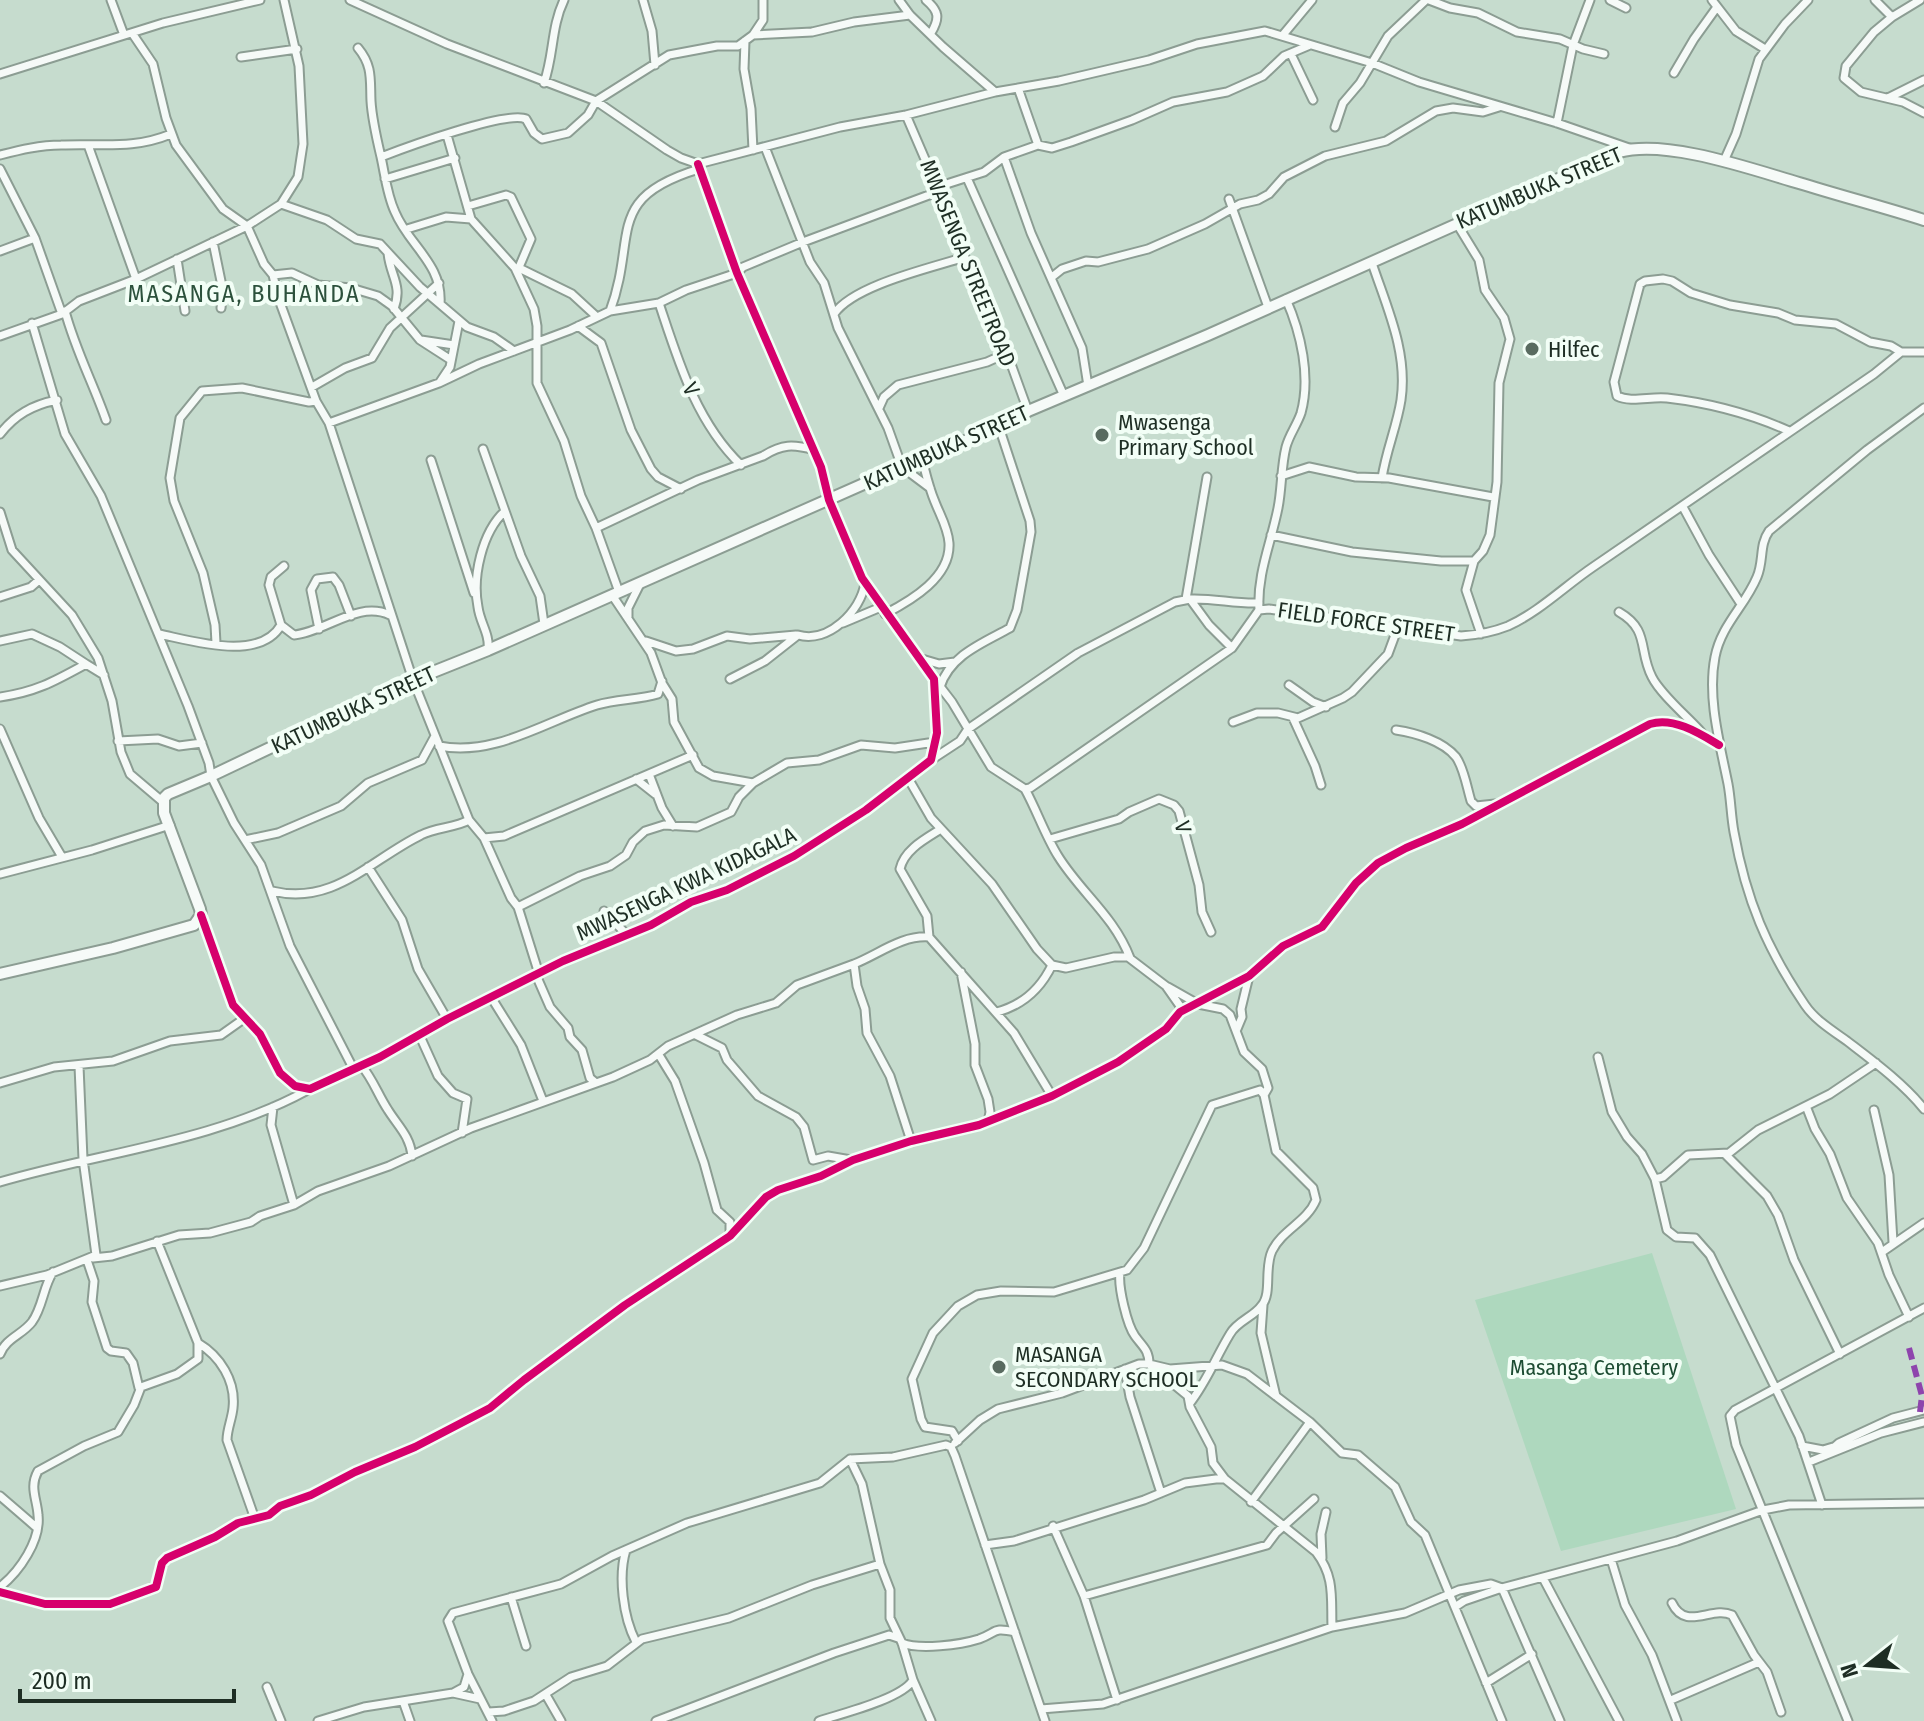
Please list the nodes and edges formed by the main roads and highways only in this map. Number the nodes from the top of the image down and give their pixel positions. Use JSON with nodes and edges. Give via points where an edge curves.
{"nodes":[{"id":1,"x":1924,"y":220,"type":"edge"},
{"id":2,"x":0,"y":974,"type":"edge"}],
"edges":[{"from":1,"to":2,"type":"main road","name":"KATUMBUKA STREET","via":[[1724,161],[1651,149],[1619,152],[413,680],[168,794],[164,813],[201,915],[194,925]]}]}
